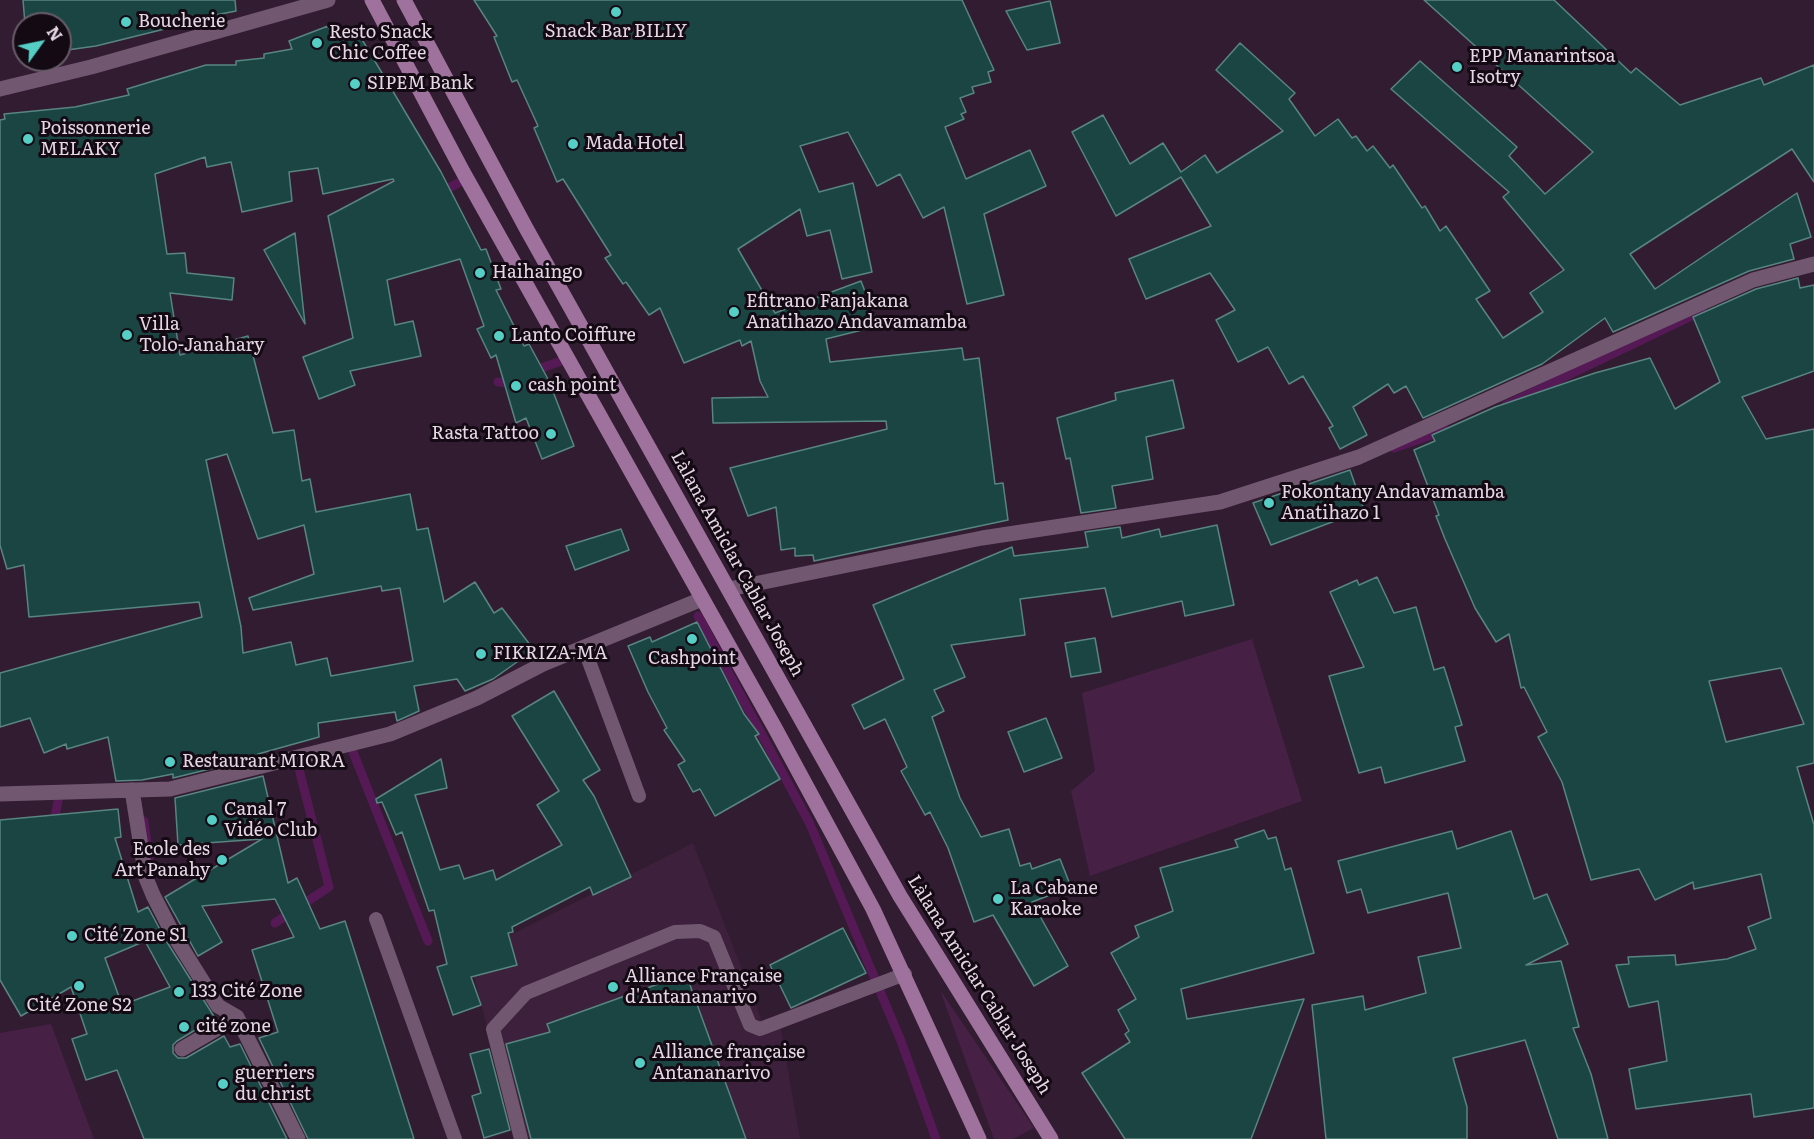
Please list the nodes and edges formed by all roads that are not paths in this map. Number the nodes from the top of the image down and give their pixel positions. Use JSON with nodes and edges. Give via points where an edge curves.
{"nodes":[{"id":1,"x":328,"y":0,"type":"edge"},
{"id":2,"x":372,"y":0,"type":"edge"},
{"id":3,"x":404,"y":0,"type":"edge"},
{"id":4,"x":0,"y":89,"type":"edge"},
{"id":5,"x":1814,"y":264,"type":"edge"},
{"id":6,"x":729,"y":589,"type":"junction"},
{"id":7,"x":702,"y":599,"type":"junction"},
{"id":8,"x":584,"y":648,"type":"junction"},
{"id":9,"x":132,"y":790,"type":"junction"},
{"id":10,"x":0,"y":794,"type":"edge"},
{"id":11,"x":639,"y":796,"type":"dead end"},
{"id":12,"x":376,"y":919,"type":"dead end"},
{"id":13,"x":905,"y":974,"type":"junction"},
{"id":14,"x":237,"y":1017,"type":"junction"},
{"id":15,"x":182,"y":1049,"type":"dead end"},
{"id":16,"x":298,"y":1139,"type":"edge"},
{"id":17,"x":455,"y":1139,"type":"edge"},
{"id":18,"x":521,"y":1139,"type":"edge"},
{"id":19,"x":979,"y":1139,"type":"edge"},
{"id":20,"x":1051,"y":1139,"type":"edge"}],
"edges":[{"from":1,"to":4,"type":"street"},
{"from":2,"to":7,"type":"main road","via":[[463,172]]},
{"from":3,"to":6,"type":"main road","name":"Làlana Amiclar Cablar Joseph","via":[[526,228]]},
{"from":5,"to":6,"type":"street","via":[[1753,280],[1359,457],[1220,502],[982,538]]},
{"from":6,"to":20,"type":"main road","name":"Làlana Amiclar Cablar Joseph","via":[[900,896]]},
{"from":7,"to":8,"type":"street"},
{"from":7,"to":13,"type":"main road"},
{"from":8,"to":9,"type":"street","via":[[390,734],[170,789]]},
{"from":8,"to":11,"type":"lane"},
{"from":9,"to":10,"type":"street"},
{"from":9,"to":14,"type":"street","via":[[146,878],[153,895],[218,1006]]},
{"from":12,"to":17,"type":"lane"},
{"from":13,"to":18,"type":"lane","via":[[760,1029],[750,1025],[714,937],[700,931],[675,932],[526,993],[493,1029]]},
{"from":13,"to":19,"type":"main road"},
{"from":14,"to":15,"type":"street"},
{"from":14,"to":16,"type":"street"}]}
